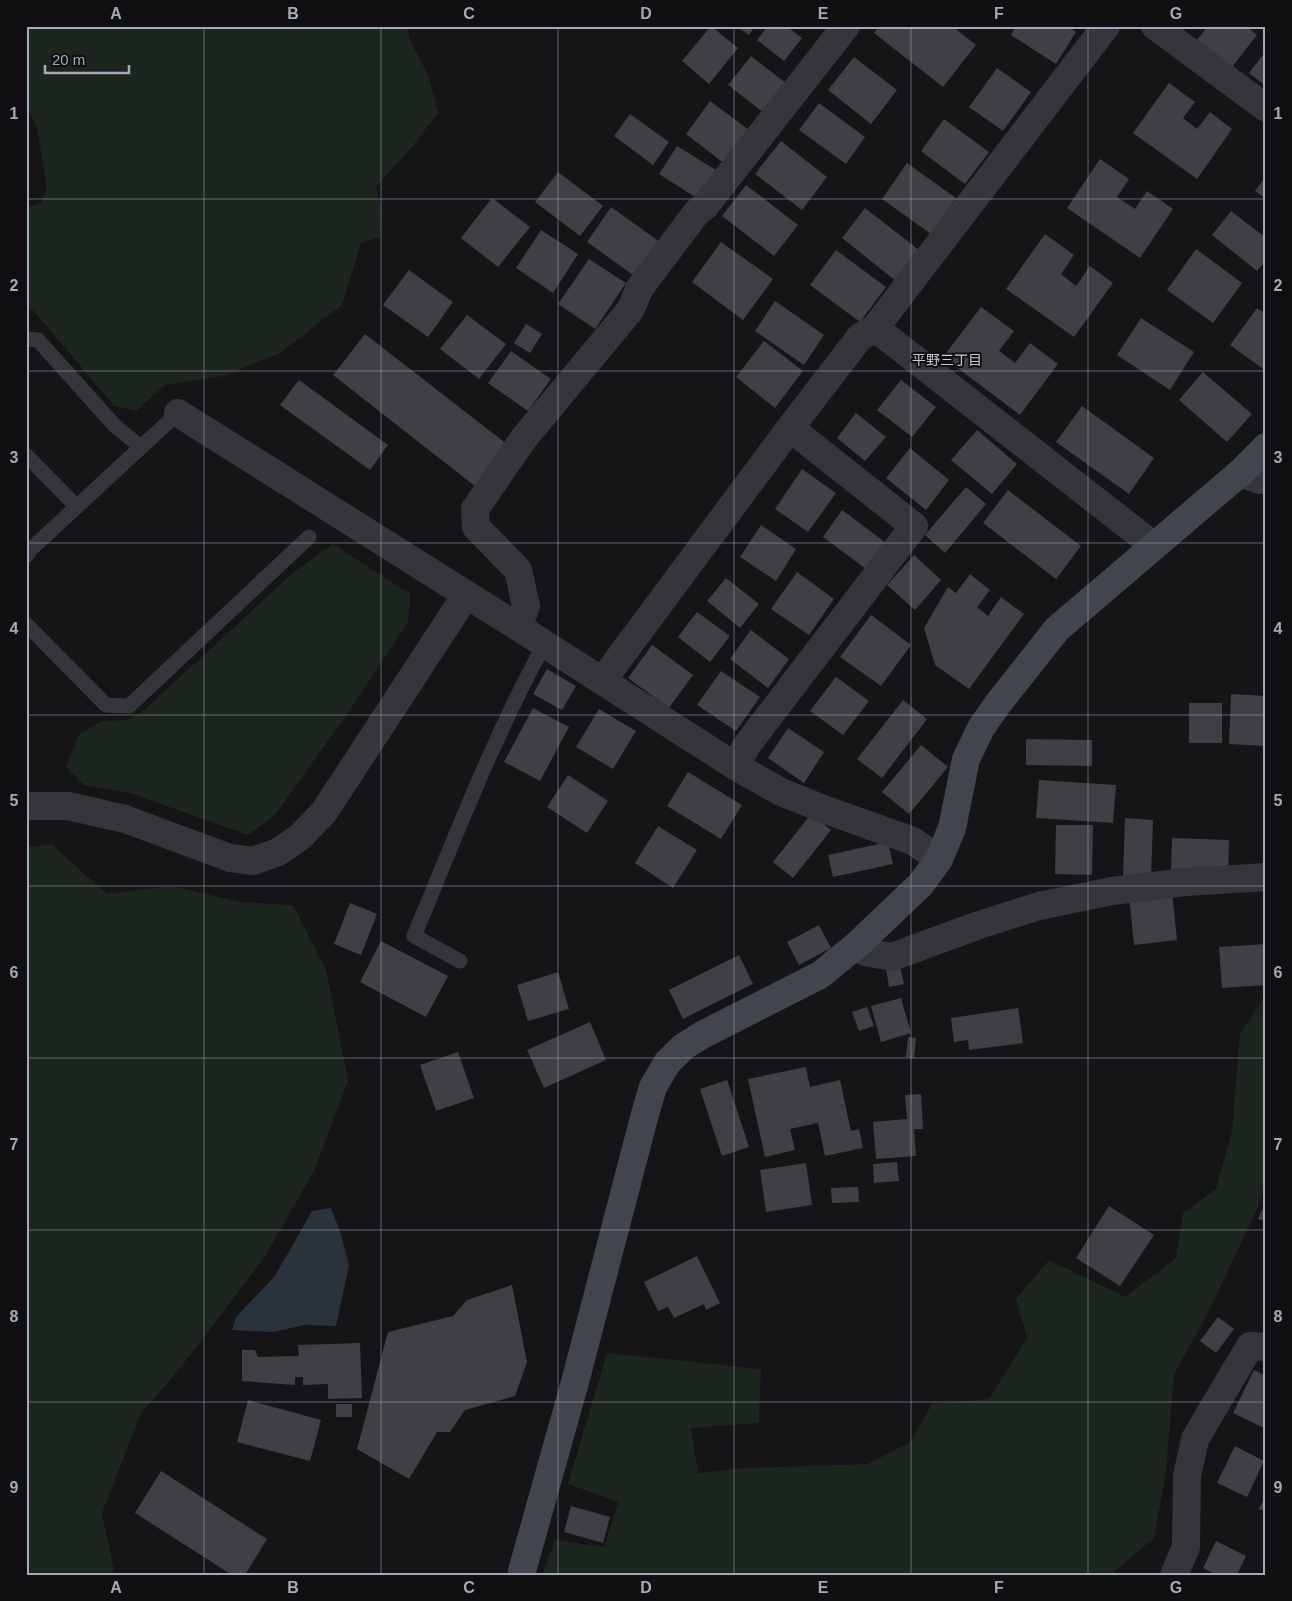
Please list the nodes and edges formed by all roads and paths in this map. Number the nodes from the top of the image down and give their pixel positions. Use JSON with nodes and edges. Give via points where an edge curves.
{"nodes":[{"id":1,"x":846,"y":26,"type":"edge"},
{"id":2,"x":1106,"y":26,"type":"edge"},
{"id":3,"x":1155,"y":26,"type":"edge"},
{"id":4,"x":1266,"y":108,"type":"edge"},
{"id":5,"x":875,"y":328,"type":"junction"},
{"id":6,"x":26,"y":339,"type":"edge"},
{"id":7,"x":178,"y":413,"type":"joint"},
{"id":8,"x":790,"y":428,"type":"junction"},
{"id":9,"x":141,"y":447,"type":"junction"},
{"id":10,"x":1266,"y":447,"type":"edge"},
{"id":11,"x":26,"y":456,"type":"edge"},
{"id":12,"x":1240,"y":473,"type":"junction"},
{"id":13,"x":1266,"y":479,"type":"edge"},
{"id":14,"x":77,"y":507,"type":"junction"},
{"id":15,"x":309,"y":537,"type":"dead end"},
{"id":16,"x":1154,"y":546,"type":"junction"},
{"id":17,"x":26,"y":556,"type":"edge"},
{"id":18,"x":466,"y":595,"type":"junction"},
{"id":19,"x":26,"y":624,"type":"edge"},
{"id":20,"x":518,"y":627,"type":"junction"},
{"id":21,"x":544,"y":645,"type":"junction"},
{"id":22,"x":602,"y":681,"type":"junction"},
{"id":23,"x":734,"y":766,"type":"junction"},
{"id":24,"x":26,"y":806,"type":"edge"},
{"id":25,"x":939,"y":859,"type":"junction"},
{"id":26,"x":1266,"y":877,"type":"edge"},
{"id":27,"x":858,"y":944,"type":"junction"},
{"id":28,"x":460,"y":961,"type":"dead end"},
{"id":29,"x":1266,"y":1346,"type":"edge"},
{"id":30,"x":522,"y":1571,"type":"dead end"},
{"id":31,"x":1174,"y":1575,"type":"edge"}],
"edges":[{"from":1,"to":20,"type":"street","via":[[706,206],[697,212],[639,289],[630,309],[524,438],[474,509],[476,527],[518,570],[526,606]]},
{"from":2,"to":5,"type":"street"},
{"from":3,"to":4,"type":"street"},
{"from":5,"to":8,"type":"street","via":[[860,337]]},
{"from":5,"to":16,"type":"street"},
{"from":6,"to":9,"type":"lane","via":[[38,340],[115,426]]},
{"from":7,"to":9,"type":"lane"},
{"from":7,"to":18,"type":"street"},
{"from":8,"to":22,"type":"street"},
{"from":8,"to":23,"type":"street","via":[[914,526]]},
{"from":9,"to":14,"type":"lane"},
{"from":10,"to":12,"type":"street"},
{"from":11,"to":14,"type":"lane"},
{"from":12,"to":13,"type":"street"},
{"from":12,"to":16,"type":"street"},
{"from":14,"to":17,"type":"lane"},
{"from":15,"to":19,"type":"lane","via":[[129,706],[106,705]]},
{"from":16,"to":25,"type":"street","via":[[1057,629],[981,728],[966,759],[952,828]]},
{"from":18,"to":20,"type":"street"},
{"from":18,"to":24,"type":"street","via":[[324,812],[300,837],[278,852],[253,860],[230,858],[125,819],[68,806]]},
{"from":20,"to":21,"type":"street"},
{"from":21,"to":22,"type":"street"},
{"from":21,"to":28,"type":"lane","via":[[478,781],[414,936]]},
{"from":22,"to":23,"type":"street"},
{"from":23,"to":25,"type":"street","via":[[781,792],[912,841]]},
{"from":25,"to":27,"type":"street","via":[[921,884]]},
{"from":26,"to":27,"type":"street","via":[[1112,891],[1039,906],[892,957],[865,952]]},
{"from":27,"to":30,"type":"street","via":[[820,975],[683,1047],[667,1063],[653,1087]]},
{"from":29,"to":31,"type":"street","via":[[1250,1346],[1194,1439],[1188,1476],[1186,1547]]}]}
